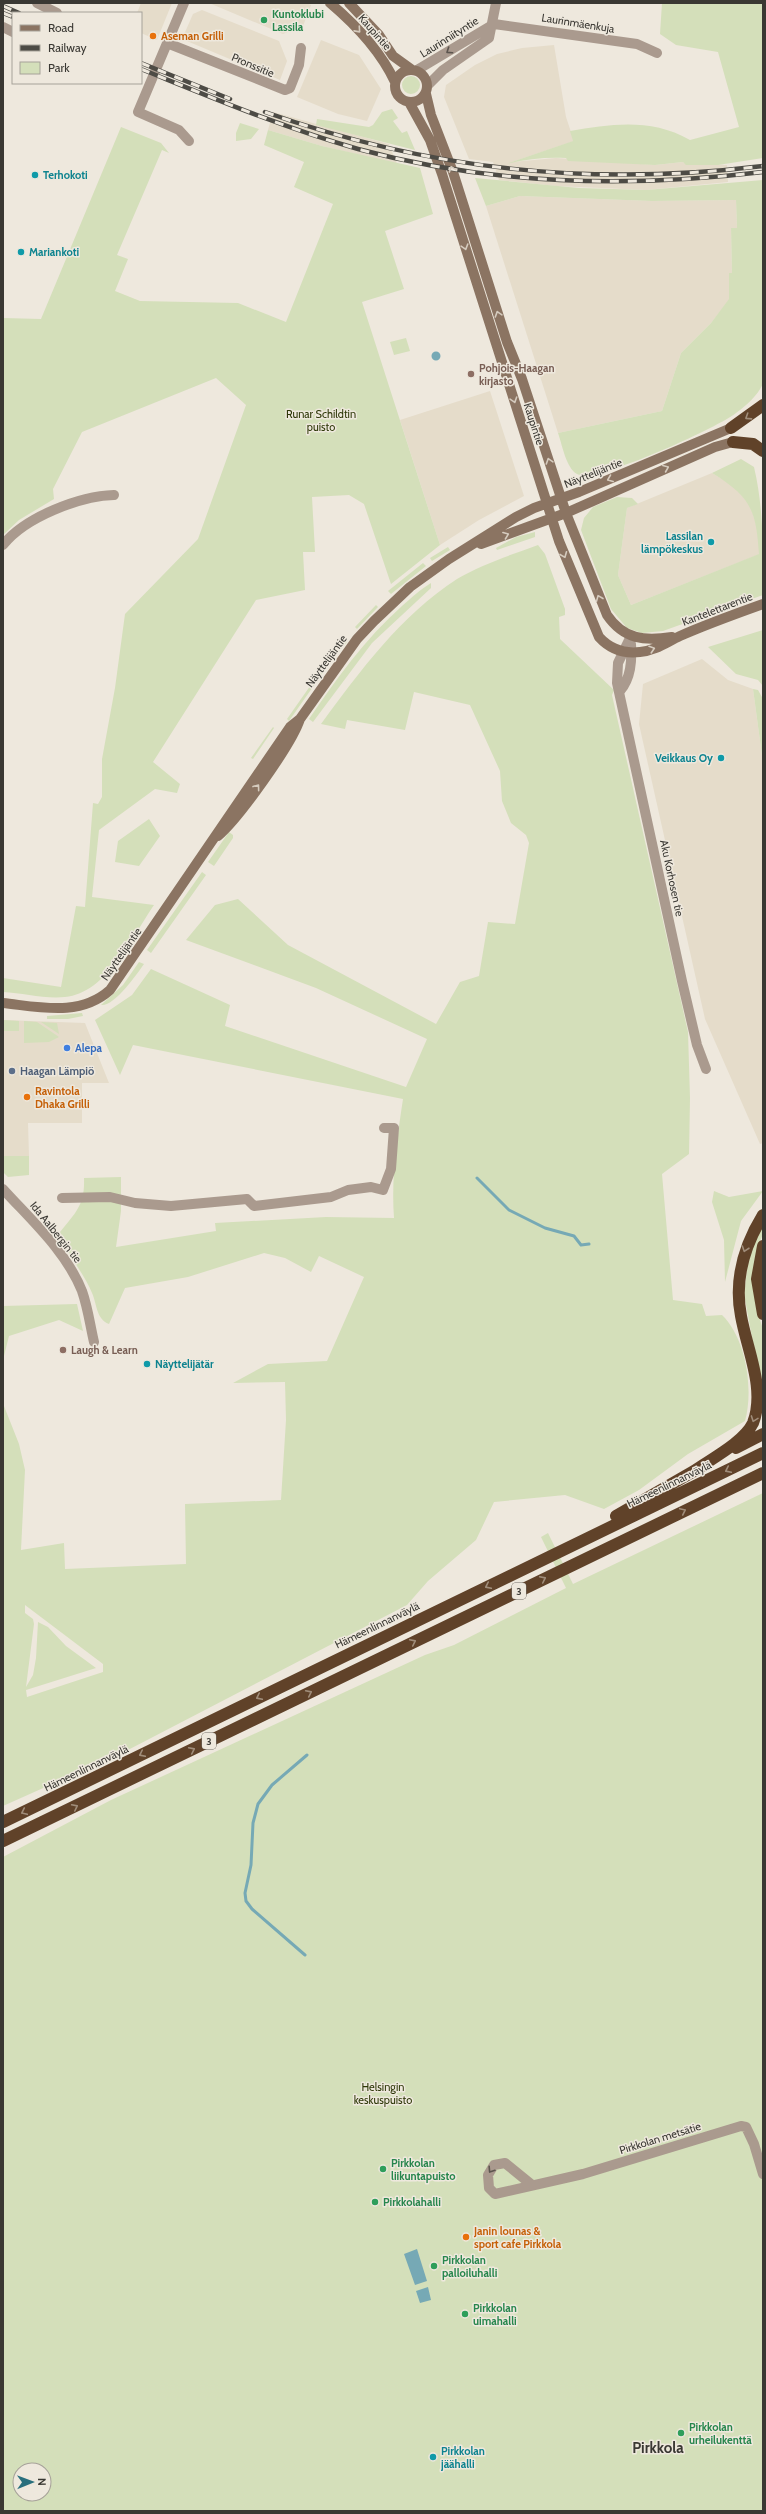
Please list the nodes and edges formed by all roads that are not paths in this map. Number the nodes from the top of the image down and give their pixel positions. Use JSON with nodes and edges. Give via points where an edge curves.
{"nodes":[{"id":1,"x":37,"y":3,"type":"edge"},
{"id":2,"x":184,"y":3,"type":"edge"},
{"id":3,"x":330,"y":3,"type":"edge"},
{"id":4,"x":349,"y":3,"type":"edge"},
{"id":5,"x":496,"y":3,"type":"edge"},
{"id":6,"x":55,"y":12,"type":"edge"},
{"id":7,"x":494,"y":24,"type":"junction"},
{"id":8,"x":3,"y":27,"type":"edge"},
{"id":9,"x":12,"y":32,"type":"edge"},
{"id":10,"x":167,"y":43,"type":"junction"},
{"id":11,"x":301,"y":48,"type":"dead end"},
{"id":12,"x":658,"y":53,"type":"dead end"},
{"id":13,"x":414,"y":70,"type":"junction"},
{"id":14,"x":395,"y":82,"type":"junction"},
{"id":15,"x":427,"y":89,"type":"junction"},
{"id":16,"x":409,"y":102,"type":"junction"},
{"id":17,"x":189,"y":141,"type":"dead end"},
{"id":18,"x":763,"y":405,"type":"edge"},
{"id":19,"x":731,"y":428,"type":"joint"},
{"id":20,"x":733,"y":442,"type":"joint"},
{"id":21,"x":763,"y":451,"type":"edge"},
{"id":22,"x":114,"y":494,"type":"dead end"},
{"id":23,"x":561,"y":498,"type":"junction"},
{"id":24,"x":547,"y":503,"type":"junction"},
{"id":25,"x":566,"y":513,"type":"junction"},
{"id":26,"x":551,"y":518,"type":"junction"},
{"id":27,"x":3,"y":545,"type":"edge"},
{"id":28,"x":469,"y":547,"type":"junction"},
{"id":29,"x":763,"y":604,"type":"edge"},
{"id":30,"x":631,"y":636,"type":"junction"},
{"id":31,"x":680,"y":636,"type":"junction"},
{"id":32,"x":627,"y":652,"type":"junction"},
{"id":33,"x":3,"y":1003,"type":"edge"},
{"id":34,"x":706,"y":1069,"type":"dead end"},
{"id":35,"x":384,"y":1128,"type":"dead end"},
{"id":36,"x":3,"y":1189,"type":"edge"},
{"id":37,"x":62,"y":1198,"type":"dead end"},
{"id":38,"x":763,"y":1215,"type":"edge"},
{"id":39,"x":763,"y":1246,"type":"edge"},
{"id":40,"x":763,"y":1314,"type":"edge"},
{"id":41,"x":94,"y":1342,"type":"dead end"},
{"id":42,"x":763,"y":1434,"type":"edge"},
{"id":43,"x":763,"y":1453,"type":"edge"},
{"id":44,"x":694,"y":1471,"type":"junction"},
{"id":45,"x":763,"y":1473,"type":"edge"},
{"id":46,"x":763,"y":1479,"type":"edge"},
{"id":47,"x":707,"y":1500,"type":"junction"},
{"id":48,"x":561,"y":1551,"type":"junction"},
{"id":49,"x":3,"y":1822,"type":"edge"},
{"id":50,"x":3,"y":1842,"type":"edge"},
{"id":51,"x":763,"y":2174,"type":"edge"},
{"id":52,"x":532,"y":2185,"type":"dead end"}],
"edges":[{"from":1,"to":6,"type":"street"},
{"from":2,"to":10,"type":"street"},
{"from":3,"to":14,"type":"main road","name":"Kaupintie","one_way":true,"via":[[372,46],[385,62]]},
{"from":4,"to":13,"type":"main road","name":"Kaupintie","via":[[379,35],[394,56]]},
{"from":5,"to":7,"type":"street","name":"Laurinniityntie"},
{"from":7,"to":12,"type":"street","name":"Laurinmäenkuja","via":[[637,44]]},
{"from":7,"to":13,"type":"street","name":"Laurinniityntie","one_way":true},
{"from":7,"to":15,"type":"street","name":"Laurinniityntie","via":[[489,38],[443,70]]},
{"from":8,"to":9,"type":"street"},
{"from":10,"to":11,"type":"street","name":"Pronssitie","via":[[285,90],[290,88],[299,65]]},
{"from":10,"to":17,"type":"street","via":[[138,112],[179,130]]},
{"from":13,"to":14,"type":"main road","via":[[401,73]]},
{"from":13,"to":15,"type":"main road","via":[[425,76]]},
{"from":14,"to":16,"type":"main road","via":[[396,92]]},
{"from":15,"to":16,"type":"main road","via":[[418,100]]},
{"from":23,"to":15,"type":"main road","name":"Kaupintie","one_way":true,"via":[[522,379],[507,342],[453,172],[431,115]]},
{"from":16,"to":24,"type":"main road","name":"Kaupintie","one_way":true,"via":[[430,140],[442,174]]},
{"from":18,"to":19,"type":"highway","one_way":true},
{"from":19,"to":23,"type":"main road","name":"Näyttelijäntie","one_way":true},
{"from":20,"to":21,"type":"highway","via":[[753,444]]},
{"from":25,"to":20,"type":"main road","name":"Näyttelijäntie","one_way":true,"via":[[715,447]]},
{"from":22,"to":27,"type":"street","via":[[95,496],[27,523]]},
{"from":23,"to":24,"type":"main road","name":"Näyttelijäntie"},
{"from":23,"to":25,"type":"main road","name":"Kaupintie"},
{"from":24,"to":26,"type":"main road","name":"Kaupintie"},
{"from":24,"to":28,"type":"main road","name":"Näyttelijäntie","via":[[516,517]]},
{"from":25,"to":26,"type":"main road","name":"Näyttelijäntie"},
{"from":30,"to":25,"type":"main road","name":"Kaupintie","one_way":true,"via":[[614,626],[607,615]]},
{"from":28,"to":26,"type":"main road","name":"Näyttelijäntie","one_way":true},
{"from":26,"to":32,"type":"main road","name":"Kaupintie","one_way":true,"via":[[594,629],[605,643]]},
{"from":28,"to":33,"type":"main road","name":"Näyttelijäntie","via":[[410,587],[353,645],[300,719],[296,732],[267,774],[229,827],[215,839],[118,981],[102,998],[84,1006],[66,1008]]},
{"from":29,"to":31,"type":"main road","name":"Kantelettarentie"},
{"from":30,"to":31,"type":"main road","name":"Kantelettarentie","via":[[647,640]]},
{"from":30,"to":32,"type":"street","name":"Aku Korhosen tie"},
{"from":32,"to":31,"type":"main road","name":"Kantelettarentie","one_way":true,"via":[[655,649]]},
{"from":32,"to":34,"type":"street","name":"Aku Korhosen tie","via":[[617,683],[623,716],[682,981],[697,1044]]},
{"from":35,"to":37,"type":"street","via":[[394,1128],[391,1169],[383,1190],[371,1187],[356,1188],[331,1197],[254,1206],[247,1199],[171,1206],[135,1203],[110,1197]]},
{"from":36,"to":41,"type":"street","name":"Ida Aalbergin tie","via":[[61,1255],[75,1276],[86,1303]]},
{"from":38,"to":44,"type":"highway","one_way":true,"via":[[747,1244],[739,1274],[740,1315],[757,1381],[756,1413],[753,1424],[743,1436]]},
{"from":39,"to":40,"type":"highway","via":[[758,1280]]},
{"from":42,"to":44,"type":"highway"},
{"from":43,"to":48,"type":"highway","name":"Hämeenlinnanväylä","number":"3","one_way":true},
{"from":44,"to":48,"type":"highway"},
{"from":45,"to":47,"type":"highway","number":"3"},
{"from":46,"to":47,"type":"highway"},
{"from":50,"to":47,"type":"highway","number":"3","one_way":true},
{"from":48,"to":49,"type":"highway","name":"Hämeenlinnanväylä","number":"3","one_way":true},
{"from":51,"to":52,"type":"street","name":"Pirkkolan metsätie","via":[[754,2144],[746,2127],[741,2126],[583,2174]]}]}
